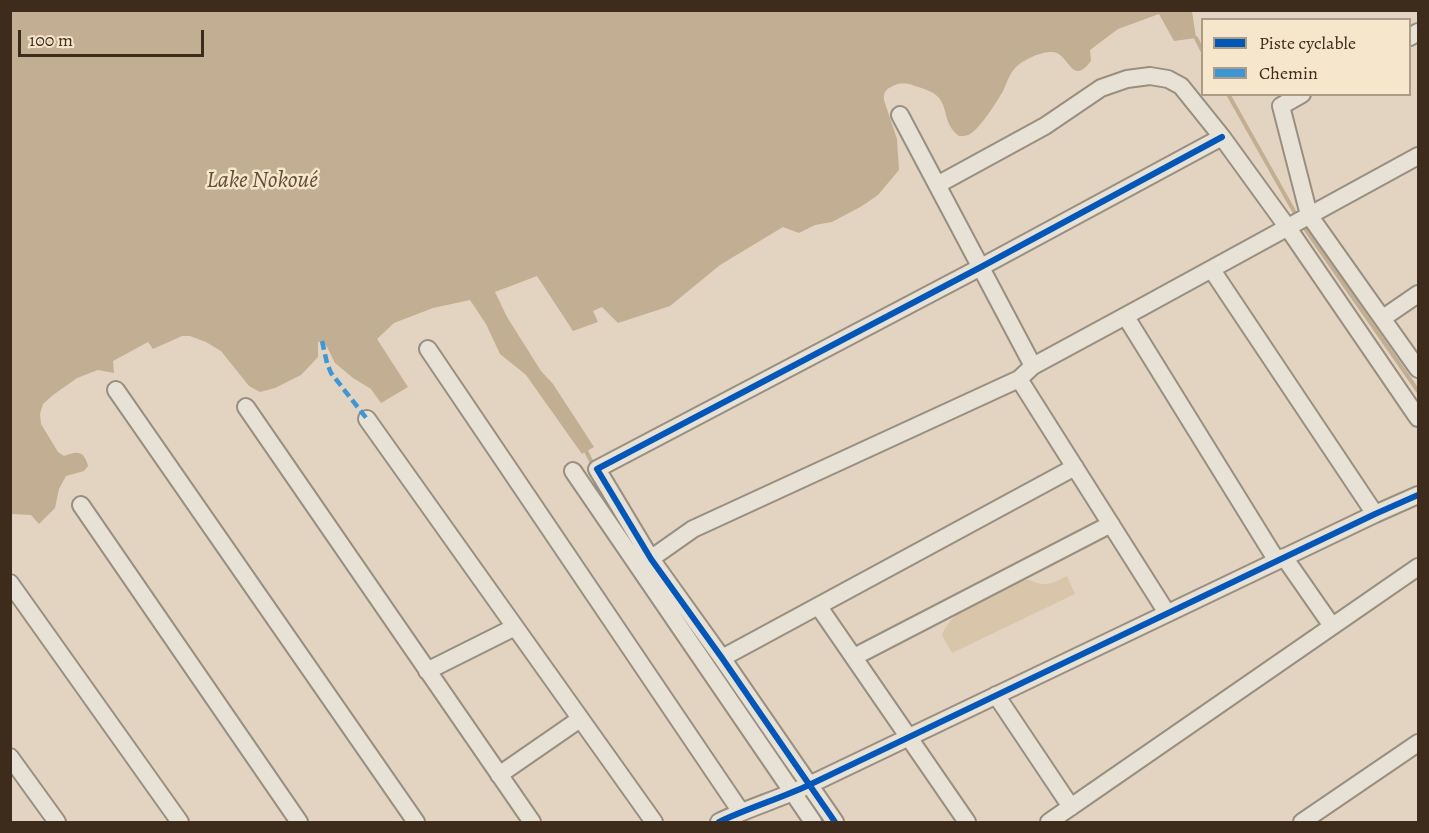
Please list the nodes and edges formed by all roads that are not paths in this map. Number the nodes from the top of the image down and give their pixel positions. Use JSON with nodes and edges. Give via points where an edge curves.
{"nodes":[{"id":1,"x":1298,"y":96,"type":"edge"},
{"id":2,"x":900,"y":115,"type":"dead end"},
{"id":3,"x":1222,"y":136,"type":"junction"},
{"id":4,"x":1419,"y":156,"type":"edge"},
{"id":5,"x":937,"y":185,"type":"junction"},
{"id":6,"x":1309,"y":215,"type":"junction"},
{"id":7,"x":1288,"y":228,"type":"junction"},
{"id":8,"x":981,"y":267,"type":"junction"},
{"id":9,"x":1212,"y":270,"type":"junction"},
{"id":10,"x":1419,"y":294,"type":"edge"},
{"id":11,"x":1126,"y":317,"type":"junction"},
{"id":12,"x":1383,"y":318,"type":"junction"},
{"id":13,"x":428,"y":349,"type":"dead end"},
{"id":14,"x":1033,"y":366,"type":"junction"},
{"id":15,"x":1419,"y":369,"type":"edge"},
{"id":16,"x":1019,"y":379,"type":"junction"},
{"id":17,"x":116,"y":390,"type":"dead end"},
{"id":18,"x":246,"y":406,"type":"dead end"},
{"id":19,"x":1419,"y":417,"type":"edge"},
{"id":20,"x":367,"y":419,"type":"dead end"},
{"id":21,"x":1075,"y":467,"type":"junction"},
{"id":22,"x":573,"y":471,"type":"dead end"},
{"id":23,"x":1419,"y":495,"type":"edge"},
{"id":24,"x":81,"y":505,"type":"dead end"},
{"id":25,"x":1375,"y":514,"type":"junction"},
{"id":26,"x":1110,"y":524,"type":"junction"},
{"id":27,"x":1281,"y":559,"type":"junction"},
{"id":28,"x":645,"y":563,"type":"junction"},
{"id":29,"x":1419,"y":567,"type":"edge"},
{"id":30,"x":10,"y":583,"type":"edge"},
{"id":31,"x":819,"y":607,"type":"junction"},
{"id":32,"x":1167,"y":613,"type":"junction"},
{"id":33,"x":1332,"y":626,"type":"junction"},
{"id":34,"x":515,"y":627,"type":"junction"},
{"id":35,"x":854,"y":657,"type":"junction"},
{"id":36,"x":722,"y":658,"type":"junction"},
{"id":37,"x":427,"y":671,"type":"junction"},
{"id":38,"x":996,"y":695,"type":"junction"},
{"id":39,"x":580,"y":718,"type":"junction"},
{"id":40,"x":909,"y":737,"type":"junction"},
{"id":41,"x":1419,"y":743,"type":"edge"},
{"id":42,"x":10,"y":757,"type":"edge"},
{"id":43,"x":499,"y":775,"type":"junction"},
{"id":44,"x":809,"y":785,"type":"junction"},
{"id":45,"x":793,"y":792,"type":"junction"},
{"id":46,"x":1071,"y":807,"type":"junction"},
{"id":47,"x":741,"y":812,"type":"junction"},
{"id":48,"x":57,"y":822,"type":"edge"},
{"id":49,"x":180,"y":822,"type":"edge"},
{"id":50,"x":299,"y":822,"type":"edge"},
{"id":51,"x":416,"y":822,"type":"edge"},
{"id":52,"x":532,"y":822,"type":"edge"},
{"id":53,"x":654,"y":822,"type":"edge"},
{"id":54,"x":718,"y":822,"type":"edge"},
{"id":55,"x":813,"y":822,"type":"edge"},
{"id":56,"x":835,"y":822,"type":"edge"},
{"id":57,"x":967,"y":822,"type":"edge"},
{"id":58,"x":1049,"y":822,"type":"edge"},
{"id":59,"x":1302,"y":822,"type":"edge"}],
"edges":[{"from":1,"to":6,"type":"street","via":[[1281,106]]},
{"from":2,"to":5,"type":"street"},
{"from":3,"to":5,"type":"street","via":[[1181,86],[1150,76],[1127,79],[1101,88],[1045,126]]},
{"from":3,"to":7,"type":"street"},
{"from":3,"to":8,"type":"street"},
{"from":4,"to":6,"type":"street"},
{"from":5,"to":8,"type":"street"},
{"from":6,"to":7,"type":"street"},
{"from":6,"to":12,"type":"street"},
{"from":7,"to":9,"type":"street"},
{"from":7,"to":19,"type":"street"},
{"from":8,"to":14,"type":"street"},
{"from":8,"to":28,"type":"street","via":[[597,468]]},
{"from":9,"to":11,"type":"street"},
{"from":9,"to":25,"type":"street"},
{"from":10,"to":12,"type":"street"},
{"from":11,"to":14,"type":"street"},
{"from":11,"to":27,"type":"street"},
{"from":12,"to":15,"type":"street"},
{"from":13,"to":47,"type":"street"},
{"from":14,"to":16,"type":"street"},
{"from":16,"to":21,"type":"street"},
{"from":16,"to":28,"type":"street","via":[[693,529]]},
{"from":17,"to":51,"type":"street"},
{"from":18,"to":37,"type":"street"},
{"from":20,"to":34,"type":"street"},
{"from":21,"to":26,"type":"street"},
{"from":21,"to":31,"type":"street"},
{"from":22,"to":28,"type":"street"},
{"from":23,"to":25,"type":"street"},
{"from":24,"to":50,"type":"street"},
{"from":25,"to":27,"type":"street"},
{"from":26,"to":32,"type":"street"},
{"from":26,"to":35,"type":"street"},
{"from":27,"to":32,"type":"street"},
{"from":27,"to":33,"type":"street"},
{"from":28,"to":36,"type":"street"},
{"from":28,"to":45,"type":"street"},
{"from":29,"to":33,"type":"street"},
{"from":30,"to":49,"type":"street"},
{"from":31,"to":35,"type":"street"},
{"from":31,"to":36,"type":"street"},
{"from":32,"to":38,"type":"street"},
{"from":33,"to":46,"type":"street"},
{"from":34,"to":37,"type":"street"},
{"from":34,"to":39,"type":"street"},
{"from":35,"to":40,"type":"street"},
{"from":36,"to":44,"type":"street"},
{"from":37,"to":43,"type":"street"},
{"from":38,"to":40,"type":"street"},
{"from":38,"to":46,"type":"street"},
{"from":39,"to":43,"type":"street"},
{"from":39,"to":53,"type":"street"},
{"from":40,"to":44,"type":"street"},
{"from":40,"to":57,"type":"street"},
{"from":41,"to":59,"type":"street"},
{"from":42,"to":48,"type":"street"},
{"from":43,"to":52,"type":"street"},
{"from":44,"to":45,"type":"street"},
{"from":44,"to":56,"type":"street"},
{"from":45,"to":47,"type":"street"},
{"from":45,"to":55,"type":"street"},
{"from":46,"to":58,"type":"street"},
{"from":47,"to":54,"type":"street"}]}
